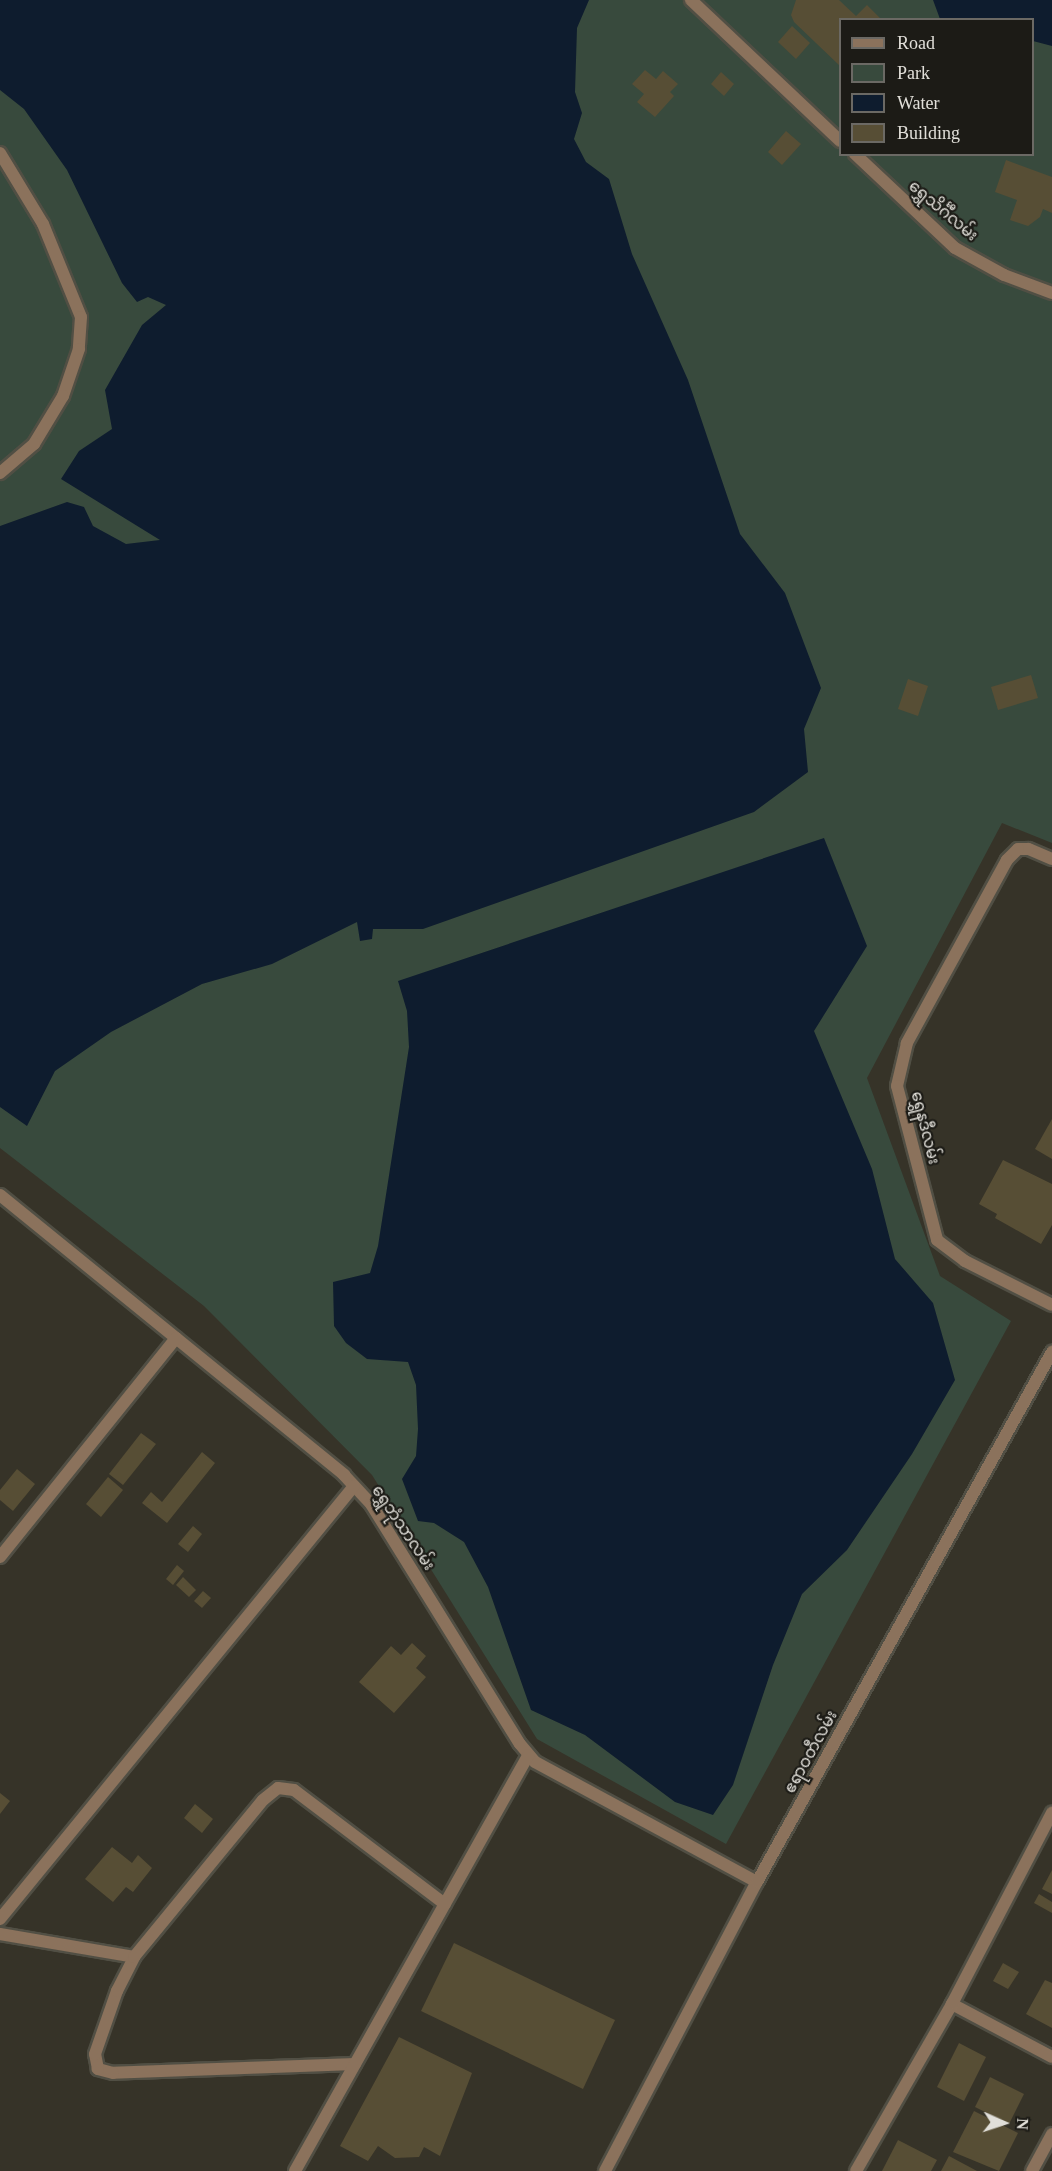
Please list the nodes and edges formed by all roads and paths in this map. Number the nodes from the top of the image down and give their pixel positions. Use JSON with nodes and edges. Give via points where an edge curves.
{"nodes":[{"id":1,"x":692,"y":0,"type":"edge"},
{"id":2,"x":839,"y":140,"type":"edge"},
{"id":3,"x":0,"y":153,"type":"edge"},
{"id":4,"x":857,"y":156,"type":"edge"},
{"id":5,"x":1052,"y":293,"type":"edge"},
{"id":6,"x":0,"y":473,"type":"edge"},
{"id":7,"x":1052,"y":859,"type":"edge"},
{"id":8,"x":0,"y":1196,"type":"edge"},
{"id":9,"x":1052,"y":1305,"type":"edge"},
{"id":10,"x":176,"y":1338,"type":"junction"},
{"id":11,"x":1052,"y":1352,"type":"edge"},
{"id":12,"x":354,"y":1486,"type":"junction"},
{"id":13,"x":0,"y":1557,"type":"edge"},
{"id":14,"x":528,"y":1755,"type":"junction"},
{"id":15,"x":1052,"y":1813,"type":"edge"},
{"id":16,"x":757,"y":1882,"type":"junction"},
{"id":17,"x":445,"y":1904,"type":"junction"},
{"id":18,"x":0,"y":1919,"type":"edge"},
{"id":19,"x":0,"y":1934,"type":"edge"},
{"id":20,"x":134,"y":1957,"type":"junction"},
{"id":21,"x":952,"y":2004,"type":"junction"},
{"id":22,"x":1052,"y":2057,"type":"edge"},
{"id":23,"x":355,"y":2064,"type":"junction"},
{"id":24,"x":1052,"y":2134,"type":"edge"},
{"id":25,"x":296,"y":2171,"type":"edge"},
{"id":26,"x":605,"y":2171,"type":"edge"},
{"id":27,"x":856,"y":2171,"type":"edge"},
{"id":28,"x":1032,"y":2171,"type":"edge"}],
"edges":[{"from":1,"to":2,"type":"street"},
{"from":3,"to":6,"type":"street","via":[[43,224],[81,317],[79,349],[63,396],[34,444]]},
{"from":4,"to":5,"type":"street","name":"ရွှေသိင်္ဂီလမ်း","via":[[955,248],[1004,275]]},
{"from":7,"to":9,"type":"street","name":"ရွှေနဒီလမ်း","via":[[1018,849],[1007,860],[907,1043],[897,1086],[937,1240],[965,1261]]},
{"from":8,"to":10,"type":"street","name":"ရွှေဘုံသာလမ်း"},
{"from":10,"to":12,"type":"street","name":"ရွှေဘုံသာလမ်း"},
{"from":10,"to":13,"type":"street"},
{"from":11,"to":16,"type":"street","name":"ဧရာဝတီလမ်း"},
{"from":12,"to":14,"type":"street","name":"ရွှေဘုံသာလမ်း","via":[[371,1504]]},
{"from":12,"to":18,"type":"street"},
{"from":14,"to":16,"type":"street","name":"ရွှေဘုံသာလမ်း","via":[[547,1770]]},
{"from":14,"to":17,"type":"street"},
{"from":15,"to":21,"type":"street"},
{"from":16,"to":26,"type":"street","name":"ဧရာဝတီလမ်း"},
{"from":17,"to":20,"type":"street","via":[[302,1795],[286,1787],[278,1788],[262,1800]]},
{"from":17,"to":23,"type":"street"},
{"from":19,"to":20,"type":"street"},
{"from":20,"to":23,"type":"street","via":[[117,1991],[95,2054],[98,2069],[104,2072]]},
{"from":21,"to":22,"type":"street"},
{"from":21,"to":27,"type":"street"},
{"from":23,"to":25,"type":"street"},
{"from":24,"to":28,"type":"street"}]}
